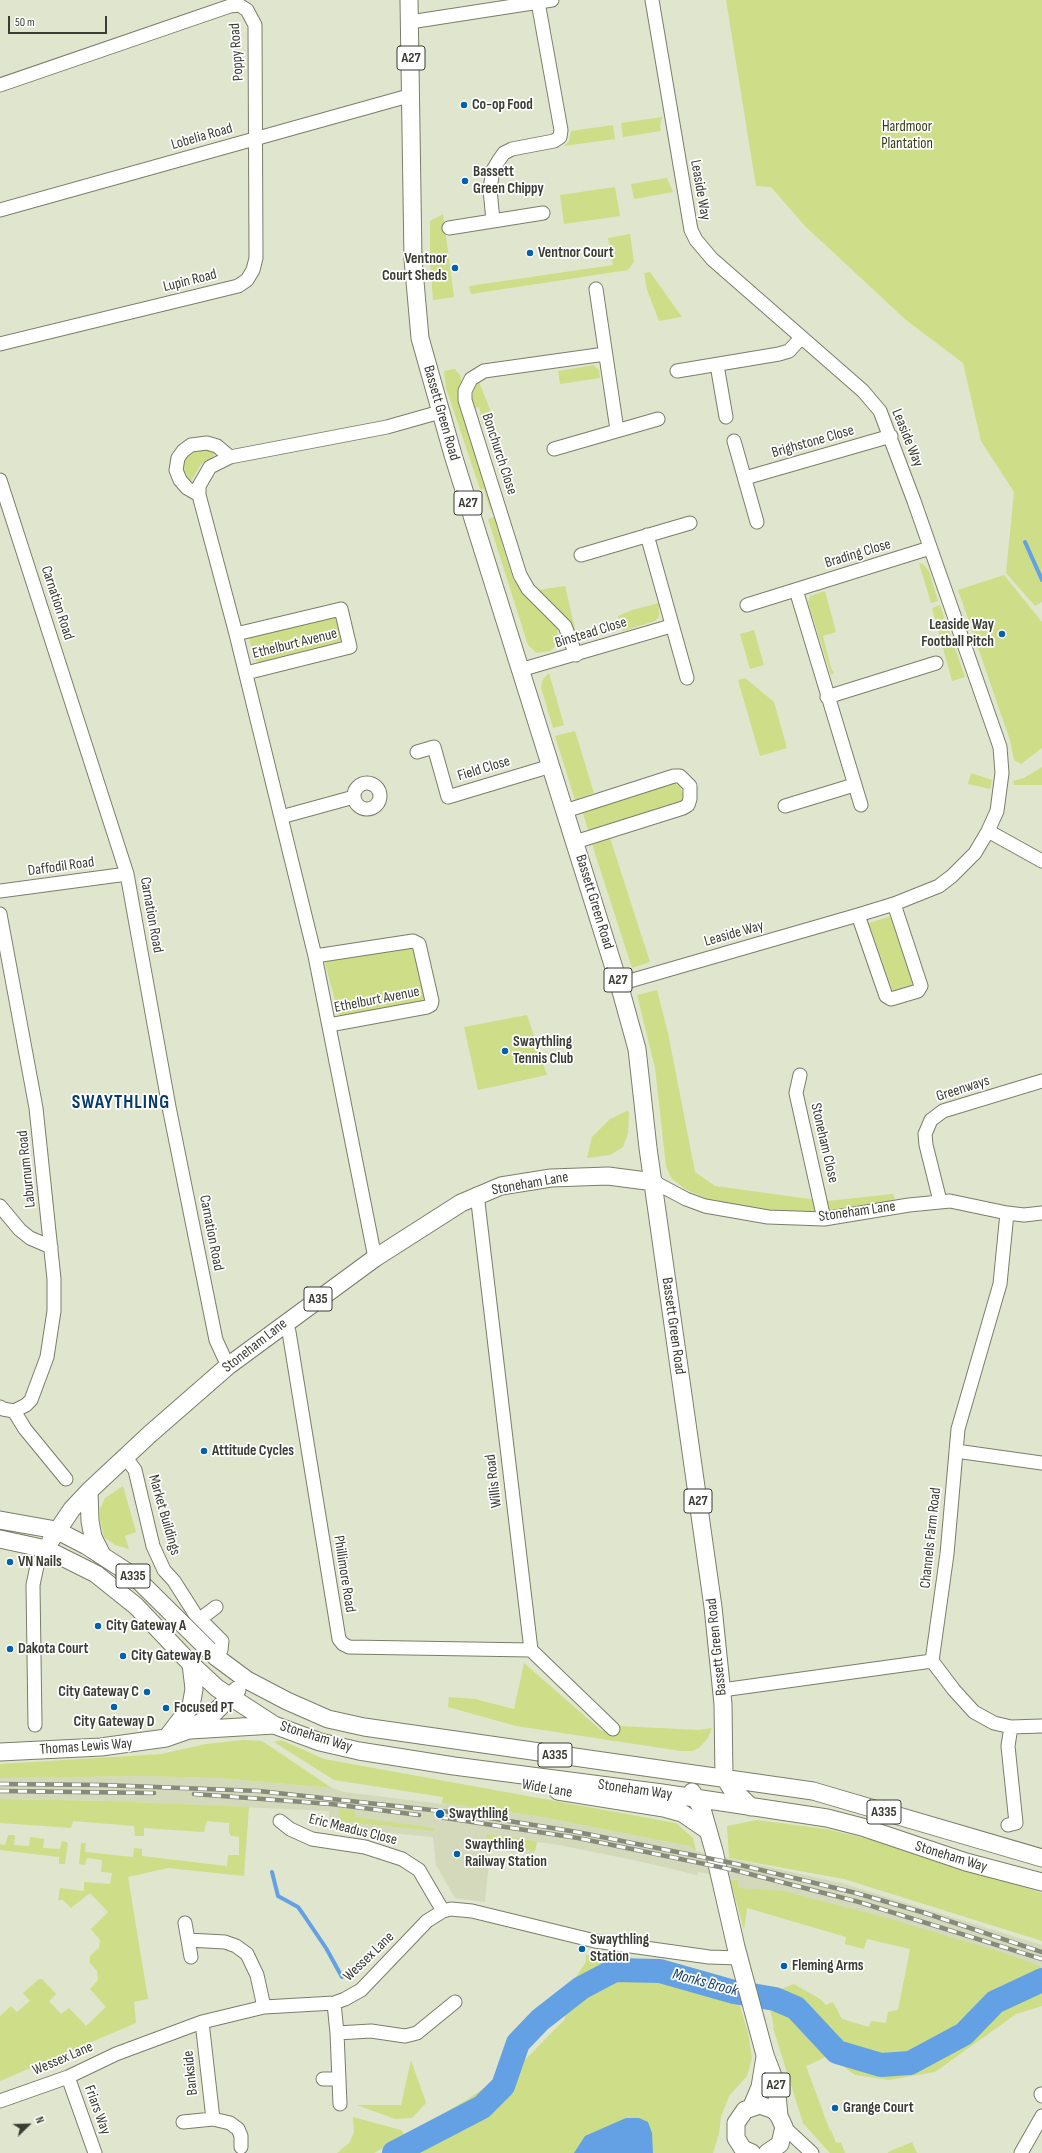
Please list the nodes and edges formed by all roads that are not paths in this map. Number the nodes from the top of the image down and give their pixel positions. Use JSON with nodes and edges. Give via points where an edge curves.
{"nodes":[{"id":1,"x":409,"y":0,"type":"edge"},
{"id":2,"x":552,"y":0,"type":"edge"},
{"id":3,"x":652,"y":0,"type":"edge"},
{"id":4,"x":538,"y":2,"type":"junction"},
{"id":5,"x":410,"y":22,"type":"junction"},
{"id":6,"x":0,"y":85,"type":"edge"},
{"id":7,"x":412,"y":95,"type":"junction"},
{"id":8,"x":256,"y":139,"type":"junction"},
{"id":9,"x":0,"y":210,"type":"edge"},
{"id":10,"x":543,"y":212,"type":"dead end"},
{"id":11,"x":493,"y":221,"type":"junction"},
{"id":12,"x":449,"y":228,"type":"dead end"},
{"id":13,"x":596,"y":289,"type":"dead end"},
{"id":14,"x":801,"y":338,"type":"junction"},
{"id":15,"x":0,"y":344,"type":"edge"},
{"id":16,"x":605,"y":354,"type":"junction"},
{"id":17,"x":717,"y":365,"type":"junction"},
{"id":18,"x":677,"y":371,"type":"dead end"},
{"id":19,"x":440,"y":412,"type":"junction"},
{"id":20,"x":726,"y":417,"type":"dead end"},
{"id":21,"x":658,"y":419,"type":"dead end"},
{"id":22,"x":617,"y":430,"type":"junction"},
{"id":23,"x":891,"y":436,"type":"junction"},
{"id":24,"x":734,"y":441,"type":"dead end"},
{"id":25,"x":554,"y":449,"type":"dead end"},
{"id":26,"x":230,"y":457,"type":"junction"},
{"id":27,"x":745,"y":478,"type":"junction"},
{"id":28,"x":0,"y":480,"type":"edge"},
{"id":29,"x":199,"y":495,"type":"junction"},
{"id":30,"x":757,"y":522,"type":"dead end"},
{"id":31,"x":690,"y":523,"type":"dead end"},
{"id":32,"x":647,"y":535,"type":"junction"},
{"id":33,"x":930,"y":548,"type":"junction"},
{"id":34,"x":581,"y":556,"type":"dead end"},
{"id":35,"x":796,"y":590,"type":"junction"},
{"id":36,"x":747,"y":605,"type":"dead end"},
{"id":37,"x":671,"y":626,"type":"junction"},
{"id":38,"x":236,"y":634,"type":"junction"},
{"id":39,"x":576,"y":655,"type":"junction"},
{"id":40,"x":936,"y":663,"type":"dead end"},
{"id":41,"x":520,"y":670,"type":"junction"},
{"id":42,"x":246,"y":673,"type":"junction"},
{"id":43,"x":686,"y":678,"type":"dead end"},
{"id":44,"x":827,"y":697,"type":"junction"},
{"id":45,"x":417,"y":752,"type":"dead end"},
{"id":46,"x":551,"y":766,"type":"junction"},
{"id":47,"x":854,"y":785,"type":"junction"},
{"id":48,"x":354,"y":797,"type":"dead end"},
{"id":49,"x":861,"y":805,"type":"dead end"},
{"id":50,"x":785,"y":806,"type":"dead end"},
{"id":51,"x":565,"y":811,"type":"junction"},
{"id":52,"x":281,"y":817,"type":"junction"},
{"id":53,"x":988,"y":831,"type":"junction"},
{"id":54,"x":575,"y":842,"type":"junction"},
{"id":55,"x":1042,"y":861,"type":"edge"},
{"id":56,"x":127,"y":874,"type":"junction"},
{"id":57,"x":0,"y":891,"type":"edge"},
{"id":58,"x":894,"y":904,"type":"junction"},
{"id":59,"x":0,"y":914,"type":"edge"},
{"id":60,"x":858,"y":915,"type":"junction"},
{"id":61,"x":315,"y":956,"type":"junction"},
{"id":62,"x":619,"y":984,"type":"junction"},
{"id":63,"x":329,"y":1026,"type":"junction"},
{"id":64,"x":800,"y":1075,"type":"dead end"},
{"id":65,"x":1042,"y":1081,"type":"edge"},
{"id":66,"x":654,"y":1182,"type":"junction"},
{"id":67,"x":477,"y":1194,"type":"junction"},
{"id":68,"x":940,"y":1201,"type":"junction"},
{"id":69,"x":0,"y":1206,"type":"edge"},
{"id":70,"x":1007,"y":1213,"type":"junction"},
{"id":71,"x":1042,"y":1213,"type":"edge"},
{"id":72,"x":824,"y":1219,"type":"junction"},
{"id":73,"x":51,"y":1248,"type":"junction"},
{"id":74,"x":375,"y":1258,"type":"junction"},
{"id":75,"x":285,"y":1323,"type":"junction"},
{"id":76,"x":228,"y":1366,"type":"junction"},
{"id":77,"x":0,"y":1406,"type":"edge"},
{"id":78,"x":14,"y":1411,"type":"junction"},
{"id":79,"x":956,"y":1451,"type":"junction"},
{"id":80,"x":126,"y":1458,"type":"junction"},
{"id":81,"x":1042,"y":1463,"type":"edge"},
{"id":82,"x":66,"y":1479,"type":"dead end"},
{"id":83,"x":89,"y":1491,"type":"junction"},
{"id":84,"x":0,"y":1520,"type":"edge"},
{"id":85,"x":56,"y":1530,"type":"junction"},
{"id":86,"x":0,"y":1538,"type":"edge"},
{"id":87,"x":46,"y":1549,"type":"junction"},
{"id":88,"x":102,"y":1555,"type":"junction"},
{"id":89,"x":216,"y":1608,"type":"dead end"},
{"id":90,"x":200,"y":1619,"type":"junction"},
{"id":91,"x":219,"y":1649,"type":"junction"},
{"id":92,"x":531,"y":1650,"type":"junction"},
{"id":93,"x":932,"y":1661,"type":"junction"},
{"id":94,"x":191,"y":1664,"type":"junction"},
{"id":95,"x":246,"y":1680,"type":"junction"},
{"id":96,"x":722,"y":1690,"type":"junction"},
{"id":97,"x":230,"y":1698,"type":"junction"},
{"id":98,"x":35,"y":1725,"type":"dead end"},
{"id":99,"x":274,"y":1725,"type":"junction"},
{"id":100,"x":1042,"y":1726,"type":"edge"},
{"id":101,"x":1011,"y":1727,"type":"junction"},
{"id":102,"x":613,"y":1729,"type":"dead end"},
{"id":103,"x":186,"y":1730,"type":"junction"},
{"id":104,"x":166,"y":1738,"type":"junction"},
{"id":105,"x":0,"y":1752,"type":"edge"},
{"id":106,"x":454,"y":1766,"type":"junction"},
{"id":107,"x":670,"y":1772,"type":"junction"},
{"id":108,"x":724,"y":1777,"type":"junction"},
{"id":109,"x":698,"y":1800,"type":"junction"},
{"id":110,"x":751,"y":1807,"type":"junction"},
{"id":111,"x":280,"y":1821,"type":"dead end"},
{"id":112,"x":1008,"y":1825,"type":"dead end"},
{"id":113,"x":707,"y":1830,"type":"junction"},
{"id":114,"x":1042,"y":1858,"type":"edge"},
{"id":115,"x":1042,"y":1882,"type":"edge"},
{"id":116,"x":443,"y":1911,"type":"junction"},
{"id":117,"x":185,"y":1922,"type":"dead end"},
{"id":118,"x":188,"y":1940,"type":"junction"},
{"id":119,"x":191,"y":1957,"type":"dead end"},
{"id":120,"x":739,"y":1958,"type":"junction"},
{"id":121,"x":455,"y":2002,"type":"dead end"},
{"id":122,"x":334,"y":2003,"type":"junction"},
{"id":123,"x":264,"y":2008,"type":"junction"},
{"id":124,"x":202,"y":2022,"type":"junction"},
{"id":125,"x":337,"y":2033,"type":"junction"},
{"id":126,"x":765,"y":2055,"type":"junction"},
{"id":127,"x":68,"y":2077,"type":"junction"},
{"id":128,"x":323,"y":2079,"type":"dead end"},
{"id":129,"x":339,"y":2080,"type":"junction"},
{"id":130,"x":0,"y":2101,"type":"edge"},
{"id":131,"x":340,"y":2104,"type":"dead end"},
{"id":132,"x":752,"y":2106,"type":"junction"},
{"id":133,"x":1042,"y":2116,"type":"edge"},
{"id":134,"x":213,"y":2119,"type":"junction"},
{"id":135,"x":183,"y":2122,"type":"dead end"},
{"id":136,"x":781,"y":2122,"type":"junction"},
{"id":137,"x":734,"y":2146,"type":"edge"},
{"id":138,"x":241,"y":2148,"type":"dead end"},
{"id":139,"x":95,"y":2153,"type":"edge"},
{"id":140,"x":752,"y":2153,"type":"edge"},
{"id":141,"x":767,"y":2153,"type":"edge"},
{"id":142,"x":812,"y":2153,"type":"edge"},
{"id":143,"x":1021,"y":2153,"type":"edge"}],
"edges":[{"from":1,"to":5,"type":"main road","name":"Bassett Green Road","number":"A27"},
{"from":2,"to":4,"type":"street"},
{"from":3,"to":14,"type":"street","name":"Leaside Way","via":[[691,230],[712,259]]},
{"from":4,"to":5,"type":"street"},
{"from":4,"to":11,"type":"street","via":[[561,130],[560,137],[554,141],[512,149],[502,156],[494,170],[490,189]]},
{"from":5,"to":7,"type":"main road","name":"Bassett Green Road","number":"A27"},
{"from":6,"to":8,"type":"street","name":"Poppy Road","via":[[238,5],[247,10],[255,25]]},
{"from":7,"to":8,"type":"street","name":"Lobelia Road"},
{"from":7,"to":19,"type":"main road","name":"Bassett Green Road","number":"A27","via":[[413,258],[416,305],[424,355]]},
{"from":8,"to":9,"type":"street","name":"Lobelia Road"},
{"from":8,"to":15,"type":"street","name":"Lupin Road","via":[[256,258],[247,280],[238,286]]},
{"from":10,"to":11,"type":"street"},
{"from":11,"to":12,"type":"street"},
{"from":13,"to":16,"type":"street"},
{"from":14,"to":17,"type":"street","via":[[789,351]]},
{"from":14,"to":23,"type":"street","name":"Leaside Way","via":[[869,397],[880,411]]},
{"from":16,"to":22,"type":"street"},
{"from":16,"to":39,"type":"street","name":"Bonchurch Close","via":[[484,372],[471,378],[465,400],[520,574],[528,589],[565,626]]},
{"from":17,"to":18,"type":"street"},
{"from":17,"to":20,"type":"street"},
{"from":19,"to":26,"type":"street","via":[[387,427]]},
{"from":19,"to":41,"type":"main road","name":"Bassett Green Road","number":"A27"},
{"from":21,"to":22,"type":"street"},
{"from":22,"to":25,"type":"street"},
{"from":23,"to":27,"type":"street","name":"Brighstone Close"},
{"from":23,"to":33,"type":"street","name":"Leaside Way"},
{"from":24,"to":27,"type":"street"},
{"from":26,"to":29,"type":"street","via":[[210,467],[199,486]]},
{"from":26,"to":29,"type":"street","via":[[217,446],[208,443],[191,445],[183,451],[178,458],[176,470],[187,488]]},
{"from":27,"to":30,"type":"street"},
{"from":28,"to":56,"type":"street","name":"Carnation Road"},
{"from":29,"to":38,"type":"street","name":"Ethelburt Avenue"},
{"from":31,"to":32,"type":"street"},
{"from":32,"to":34,"type":"street"},
{"from":32,"to":37,"type":"street"},
{"from":33,"to":35,"type":"street","name":"Brading Close"},
{"from":33,"to":53,"type":"street","name":"Leaside Way","via":[[1002,754],[1000,793]]},
{"from":35,"to":36,"type":"street","name":"Brading Close"},
{"from":35,"to":44,"type":"street"},
{"from":37,"to":39,"type":"street","name":"Binstead Close"},
{"from":37,"to":43,"type":"street"},
{"from":38,"to":42,"type":"street","name":"Ethelburt Avenue"},
{"from":38,"to":42,"type":"street","name":"Ethelburt Avenue","via":[[341,609],[350,647]]},
{"from":39,"to":41,"type":"street","name":"Binstead Close"},
{"from":40,"to":44,"type":"street"},
{"from":41,"to":46,"type":"main road","name":"Bassett Green Road","number":"A27"},
{"from":42,"to":52,"type":"street","name":"Ethelburt Avenue"},
{"from":44,"to":47,"type":"street"},
{"from":45,"to":46,"type":"street","name":"Field Close","via":[[434,747],[448,797]]},
{"from":46,"to":51,"type":"main road","name":"Bassett Green Road","number":"A27"},
{"from":47,"to":49,"type":"street"},
{"from":47,"to":50,"type":"street"},
{"from":48,"to":52,"type":"street"},
{"from":51,"to":54,"type":"main road","name":"Bassett Green Road","number":"A27"},
{"from":51,"to":54,"type":"street","name":"Bassett Green Road","via":[[674,776],[680,776],[690,786],[690,799],[688,805],[683,808]]},
{"from":52,"to":61,"type":"street","name":"Ethelburt Avenue"},
{"from":53,"to":55,"type":"street"},
{"from":53,"to":58,"type":"street","name":"Leaside Way","via":[[975,853],[952,876],[939,886]]},
{"from":54,"to":62,"type":"main road","name":"Bassett Green Road","number":"A27"},
{"from":56,"to":57,"type":"street","name":"Daffodil Road"},
{"from":56,"to":76,"type":"street","name":"Carnation Road","via":[[169,1107],[216,1340]]},
{"from":58,"to":60,"type":"street","name":"Leaside Way"},
{"from":58,"to":60,"type":"street","via":[[921,986],[918,991],[891,999],[886,996]]},
{"from":59,"to":73,"type":"street","name":"Laburnum Road","via":[[36,1108]]},
{"from":60,"to":62,"type":"street","name":"Leaside Way"},
{"from":61,"to":63,"type":"street","name":"Ethelburt Avenue"},
{"from":61,"to":63,"type":"street","name":"Ethelburt Avenue","via":[[413,941],[419,944],[432,1001],[427,1007]]},
{"from":62,"to":66,"type":"main road","name":"Bassett Green Road","number":"A27","via":[[639,1061]]},
{"from":63,"to":74,"type":"street","name":"Ethelburt Avenue"},
{"from":64,"to":72,"type":"street","name":"Stoneham Close","via":[[796,1093]]},
{"from":65,"to":68,"type":"street","name":"Greenways","via":[[944,1110],[931,1120],[925,1134],[926,1144]]},
{"from":66,"to":67,"type":"main road","name":"Stoneham Lane","number":"A35","via":[[625,1177],[572,1176],[509,1184]]},
{"from":66,"to":72,"type":"street","name":"Stoneham Lane","via":[[705,1206],[768,1217]]},
{"from":66,"to":96,"type":"main road","name":"Bassett Green Road","number":"A27","via":[[713,1602]]},
{"from":67,"to":74,"type":"main road","name":"Stoneham Lane","number":"A35"},
{"from":67,"to":92,"type":"street","name":"Willis Road"},
{"from":68,"to":70,"type":"street","name":"Stoneham Lane","via":[[966,1202]]},
{"from":68,"to":72,"type":"street","name":"Stoneham Lane"},
{"from":69,"to":73,"type":"street","via":[[20,1230]]},
{"from":70,"to":71,"type":"street","name":"Stoneham Lane"},
{"from":70,"to":79,"type":"street","name":"Channels Farm Road","via":[[1000,1284],[958,1429]]},
{"from":73,"to":78,"type":"street","name":"Laburnum Road","via":[[54,1311],[47,1357],[31,1400]]},
{"from":74,"to":75,"type":"main road","name":"Stoneham Lane","number":"A35"},
{"from":75,"to":76,"type":"main road","name":"Stoneham Lane","number":"A35"},
{"from":75,"to":92,"type":"street","name":"Phillimore Road","via":[[289,1332],[339,1639],[349,1647]]},
{"from":76,"to":80,"type":"main road","name":"Stoneham Lane","number":"A35"},
{"from":77,"to":78,"type":"street"},
{"from":78,"to":82,"type":"street","via":[[25,1429]]},
{"from":79,"to":81,"type":"street"},
{"from":79,"to":93,"type":"street","name":"Channels Farm Road","via":[[947,1554]]},
{"from":80,"to":83,"type":"main road","name":"Stoneham Lane","number":"A35"},
{"from":80,"to":90,"type":"street","name":"Market Buildings","via":[[135,1470],[153,1546],[164,1570]]},
{"from":83,"to":85,"type":"main road","name":"Stoneham Lane","number":"A35"},
{"from":83,"to":88,"type":"main road","via":[[93,1537]]},
{"from":84,"to":85,"type":"main road"},
{"from":85,"to":87,"type":"main road","number":"A35"},
{"from":85,"to":88,"type":"main road","number":"A335"},
{"from":86,"to":87,"type":"main road"},
{"from":87,"to":94,"type":"main road","number":"A335","via":[[96,1574],[120,1591]]},
{"from":87,"to":98,"type":"street","via":[[37,1566],[33,1585]]},
{"from":88,"to":91,"type":"main road","number":"A335","via":[[135,1577]]},
{"from":89,"to":90,"type":"street"},
{"from":90,"to":91,"type":"street","name":"Market Buildings"},
{"from":91,"to":95,"type":"main road","number":"A335"},
{"from":92,"to":102,"type":"street"},
{"from":93,"to":96,"type":"street"},
{"from":93,"to":101,"type":"street","via":[[974,1712],[994,1723]]},
{"from":94,"to":97,"type":"main road","number":"A335"},
{"from":94,"to":104,"type":"main road","via":[[194,1689],[191,1706],[188,1714]]},
{"from":95,"to":97,"type":"main road","name":"Thomas Lewis Way"},
{"from":95,"to":107,"type":"main road","name":"Stoneham Way","number":"A335","via":[[301,1708],[342,1723]]},
{"from":96,"to":108,"type":"main road","name":"Bassett Green Road","number":"A27"},
{"from":97,"to":99,"type":"main road","name":"Stoneham Way","number":"A335"},
{"from":97,"to":103,"type":"main road","name":"Thomas Lewis Way","via":[[211,1716]]},
{"from":99,"to":103,"type":"main road"},
{"from":99,"to":106,"type":"main road","name":"Stoneham Way","number":"A335","via":[[336,1746]]},
{"from":100,"to":101,"type":"street"},
{"from":101,"to":112,"type":"street","via":[[1008,1746],[1016,1823]]},
{"from":103,"to":104,"type":"main road","name":"Thomas Lewis Way"},
{"from":104,"to":105,"type":"main road","name":"Thomas Lewis Way","via":[[76,1749]]},
{"from":106,"to":109,"type":"main road","name":"Stoneham Way","number":"A335"},
{"from":106,"to":113,"type":"main road","name":"Wide Lane","via":[[492,1780],[664,1808],[682,1813]]},
{"from":107,"to":108,"type":"main road","name":"Stoneham Way","number":"A335"},
{"from":107,"to":109,"type":"main road","number":"A27","via":[[682,1781]]},
{"from":108,"to":110,"type":"main road"},
{"from":108,"to":114,"type":"main road","name":"Stoneham Way","number":"A335","via":[[813,1791]]},
{"from":109,"to":110,"type":"main road","name":"Stoneham Way","number":"A335"},
{"from":109,"to":113,"type":"main road","number":"A27"},
{"from":110,"to":115,"type":"main road","name":"Stoneham Way","number":"A335","via":[[826,1818],[862,1827],[966,1862]]},
{"from":111,"to":116,"type":"street","name":"Eric Meadus Close","via":[[290,1829],[312,1839],[365,1848],[402,1859],[419,1870]]},
{"from":113,"to":120,"type":"main road","number":"A27"},
{"from":116,"to":120,"type":"street","via":[[472,1911],[595,1942],[709,1957]]},
{"from":116,"to":122,"type":"street","name":"Wessex Lane","via":[[427,1921],[361,1990]]},
{"from":117,"to":118,"type":"street"},
{"from":118,"to":119,"type":"street"},
{"from":118,"to":123,"type":"street","via":[[225,1942],[247,1954],[257,1975]]},
{"from":120,"to":126,"type":"main road","number":"A27"},
{"from":121,"to":125,"type":"street","via":[[431,2031],[405,2036],[371,2032]]},
{"from":122,"to":123,"type":"street","name":"Wessex Lane"},
{"from":122,"to":125,"type":"street"},
{"from":123,"to":124,"type":"street","name":"Wessex Lane"},
{"from":124,"to":127,"type":"street","name":"Wessex Lane","via":[[116,2054]]},
{"from":124,"to":134,"type":"street","name":"Bankside"},
{"from":125,"to":129,"type":"street"},
{"from":126,"to":132,"type":"main road","number":"A27","via":[[760,2087]]},
{"from":126,"to":136,"type":"main road","number":"A27","via":[[776,2084]]},
{"from":127,"to":130,"type":"street","name":"Wessex Lane"},
{"from":127,"to":139,"type":"street","name":"Friars Way"},
{"from":128,"to":129,"type":"street"},
{"from":129,"to":131,"type":"street"},
{"from":132,"to":136,"type":"main road","via":[[765,2106]]},
{"from":132,"to":137,"type":"main road","via":[[745,2110],[736,2123]]},
{"from":133,"to":143,"type":"street"},
{"from":134,"to":135,"type":"street"},
{"from":134,"to":138,"type":"street","via":[[230,2123],[238,2129]]},
{"from":136,"to":141,"type":"main road","via":[[780,2144]]},
{"from":136,"to":142,"type":"street"},
{"from":137,"to":140,"type":"main road"}]}
